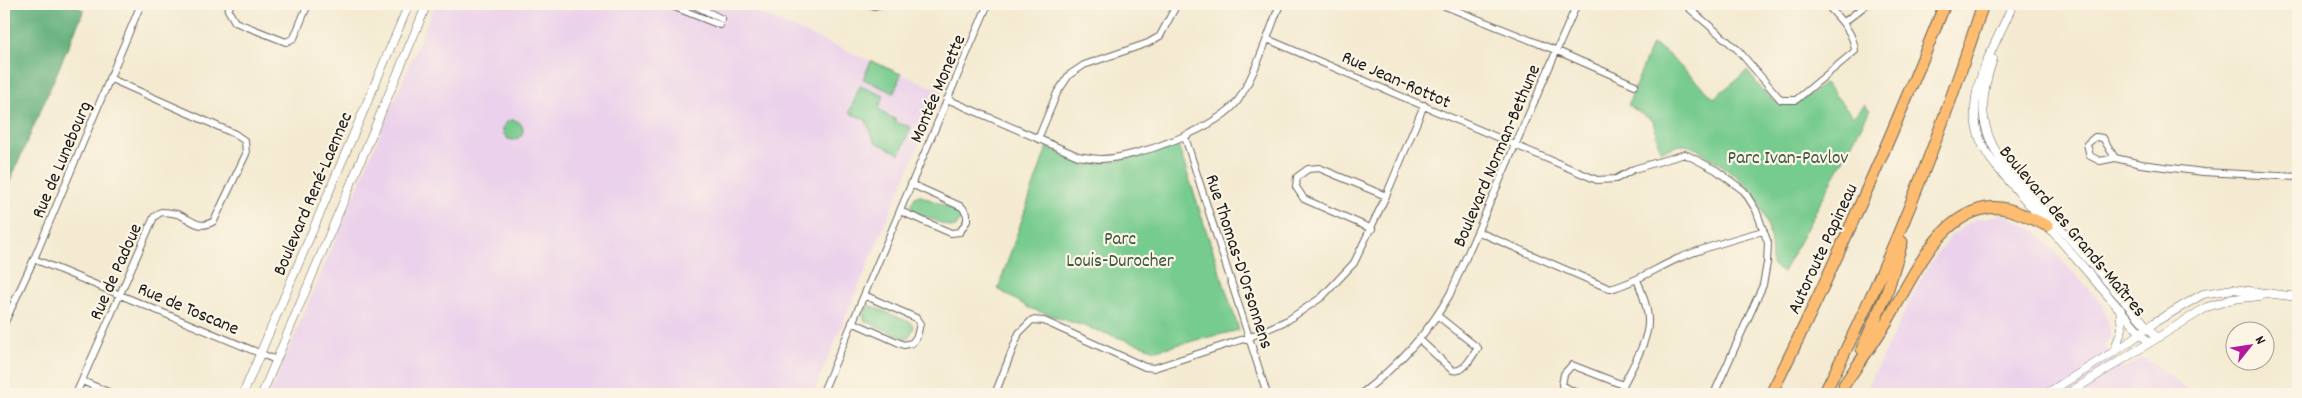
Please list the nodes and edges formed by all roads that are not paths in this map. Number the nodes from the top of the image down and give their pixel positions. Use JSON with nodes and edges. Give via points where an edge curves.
{"nodes":[{"id":1,"x":141,"y":4,"type":"edge"},
{"id":2,"x":230,"y":4,"type":"edge"},
{"id":3,"x":308,"y":4,"type":"edge"},
{"id":4,"x":409,"y":4,"type":"edge"},
{"id":5,"x":427,"y":4,"type":"edge"},
{"id":6,"x":667,"y":4,"type":"edge"},
{"id":7,"x":692,"y":4,"type":"edge"},
{"id":8,"x":865,"y":4,"type":"edge"},
{"id":9,"x":882,"y":4,"type":"edge"},
{"id":10,"x":988,"y":4,"type":"edge"},
{"id":11,"x":1177,"y":4,"type":"edge"},
{"id":12,"x":1280,"y":4,"type":"edge"},
{"id":13,"x":1440,"y":4,"type":"edge"},
{"id":14,"x":1577,"y":4,"type":"edge"},
{"id":15,"x":1684,"y":4,"type":"edge"},
{"id":16,"x":1826,"y":4,"type":"edge"},
{"id":17,"x":1867,"y":4,"type":"edge"},
{"id":18,"x":1946,"y":4,"type":"edge"},
{"id":19,"x":1982,"y":4,"type":"edge"},
{"id":20,"x":2013,"y":4,"type":"edge"},
{"id":21,"x":1843,"y":23,"type":"junction"},
{"id":22,"x":2005,"y":24,"type":"junction"},
{"id":23,"x":1267,"y":39,"type":"junction"},
{"id":24,"x":1555,"y":50,"type":"junction"},
{"id":25,"x":110,"y":78,"type":"junction"},
{"id":26,"x":1635,"y":85,"type":"dead end"},
{"id":27,"x":947,"y":99,"type":"junction"},
{"id":28,"x":1424,"y":105,"type":"junction"},
{"id":29,"x":1185,"y":136,"type":"junction"},
{"id":30,"x":1038,"y":139,"type":"junction"},
{"id":31,"x":1514,"y":144,"type":"junction"},
{"id":32,"x":2116,"y":158,"type":"junction"},
{"id":33,"x":2298,"y":177,"type":"edge"},
{"id":34,"x":1922,"y":178,"type":"junction"},
{"id":35,"x":911,"y":184,"type":"junction"},
{"id":36,"x":1386,"y":196,"type":"junction"},
{"id":37,"x":900,"y":212,"type":"junction"},
{"id":38,"x":2048,"y":226,"type":"junction"},
{"id":39,"x":1372,"y":228,"type":"junction"},
{"id":40,"x":1763,"y":231,"type":"junction"},
{"id":41,"x":1479,"y":232,"type":"junction"},
{"id":42,"x":34,"y":259,"type":"junction"},
{"id":43,"x":1637,"y":279,"type":"junction"},
{"id":44,"x":120,"y":294,"type":"junction"},
{"id":45,"x":864,"y":295,"type":"junction"},
{"id":46,"x":2277,"y":295,"type":"junction"},
{"id":47,"x":2298,"y":297,"type":"edge"},
{"id":48,"x":2120,"y":309,"type":"junction"},
{"id":49,"x":1810,"y":313,"type":"junction"},
{"id":50,"x":1438,"y":316,"type":"junction"},
{"id":51,"x":852,"y":322,"type":"junction"},
{"id":52,"x":4,"y":324,"type":"edge"},
{"id":53,"x":2148,"y":327,"type":"junction"},
{"id":54,"x":2141,"y":334,"type":"junction"},
{"id":55,"x":1250,"y":337,"type":"junction"},
{"id":56,"x":2157,"y":338,"type":"junction"},
{"id":57,"x":1420,"y":340,"type":"junction"},
{"id":58,"x":2148,"y":342,"type":"junction"},
{"id":59,"x":2115,"y":349,"type":"junction"},
{"id":60,"x":260,"y":353,"type":"junction"},
{"id":61,"x":276,"y":360,"type":"junction"},
{"id":62,"x":82,"y":382,"type":"junction"},
{"id":63,"x":1623,"y":385,"type":"junction"},
{"id":64,"x":1842,"y":389,"type":"edge"},
{"id":65,"x":76,"y":394,"type":"edge"},
{"id":66,"x":113,"y":394,"type":"edge"},
{"id":67,"x":243,"y":394,"type":"edge"},
{"id":68,"x":262,"y":394,"type":"edge"},
{"id":69,"x":822,"y":394,"type":"edge"},
{"id":70,"x":995,"y":394,"type":"edge"},
{"id":71,"x":1267,"y":394,"type":"edge"},
{"id":72,"x":1361,"y":394,"type":"edge"},
{"id":73,"x":1578,"y":394,"type":"edge"},
{"id":74,"x":1619,"y":394,"type":"edge"},
{"id":75,"x":1714,"y":394,"type":"edge"},
{"id":76,"x":1762,"y":394,"type":"edge"},
{"id":77,"x":1771,"y":394,"type":"edge"},
{"id":78,"x":1824,"y":394,"type":"edge"},
{"id":79,"x":2046,"y":394,"type":"edge"},
{"id":80,"x":2067,"y":394,"type":"edge"}],
"edges":[{"from":1,"to":25,"type":"street","name":"Rue de Lunebourg"},
{"from":2,"to":3,"type":"street","via":[[228,10],[235,22],[286,42],[294,38]]},
{"from":4,"to":60,"type":"street","name":"Boulevard René-Laennec"},
{"from":5,"to":61,"type":"street","name":"Boulevard René-Laennec"},
{"from":6,"to":7,"type":"street","via":[[721,22]]},
{"from":8,"to":9,"type":"street"},
{"from":10,"to":27,"type":"street","name":"Montée Monette"},
{"from":11,"to":30,"type":"street","via":[[1160,36],[1148,44],[1084,65],[1069,76],[1057,93]]},
{"from":12,"to":23,"type":"street"},
{"from":13,"to":24,"type":"street"},
{"from":14,"to":24,"type":"street","name":"Boulevard Norman-Bethune"},
{"from":15,"to":21,"type":"street","via":[[1738,50],[1781,100],[1790,102],[1855,51],[1855,44]]},
{"from":16,"to":21,"type":"street"},
{"from":17,"to":21,"type":"street"},
{"from":18,"to":49,"type":"highway","name":"Autoroute Papineau","via":[[1878,167]]},
{"from":19,"to":34,"type":"highway"},
{"from":20,"to":22,"type":"street","name":"Boulevard des Grands-Maîtres"},
{"from":22,"to":38,"type":"street","name":"Boulevard des Grands-Maîtres","via":[[1978,84],[1974,104],[1976,125],[1993,161]]},
{"from":22,"to":53,"type":"street","name":"Boulevard des Grands-Maîtres","via":[[1986,79],[1983,98],[1985,127],[1991,144],[2004,164]]},
{"from":23,"to":28,"type":"street","name":"Rue Jean-Rottot"},
{"from":23,"to":29,"type":"street","via":[[1238,100],[1213,121]]},
{"from":24,"to":26,"type":"street"},
{"from":24,"to":31,"type":"street","name":"Boulevard Norman-Bethune"},
{"from":25,"to":42,"type":"street","name":"Rue de Lunebourg"},
{"from":25,"to":44,"type":"street","name":"Rue de Padoue","via":[[235,134],[245,141],[246,154],[214,221],[206,226],[196,225],[178,214],[161,212],[154,217]]},
{"from":27,"to":30,"type":"street"},
{"from":27,"to":35,"type":"street","name":"Montée Monette"},
{"from":28,"to":31,"type":"street","name":"Rue Jean-Rottot"},
{"from":28,"to":36,"type":"street"},
{"from":29,"to":30,"type":"street","via":[[1130,154],[1101,159],[1078,156]]},
{"from":29,"to":55,"type":"street","name":"Rue Thomas-D'Orsonnens"},
{"from":31,"to":40,"type":"street","name":"Rue Jean-Rottot","via":[[1597,180],[1616,178],[1634,169],[1685,154],[1716,170],[1744,191],[1756,210]]},
{"from":31,"to":41,"type":"street","name":"Boulevard Norman-Bethune"},
{"from":32,"to":32,"type":"street","via":[[2103,138],[2095,137],[2087,144],[2088,154],[2093,158],[2100,161]]},
{"from":32,"to":33,"type":"street","via":[[2188,170]]},
{"from":34,"to":64,"type":"highway","via":[[1886,295]]},
{"from":34,"to":78,"type":"highway","via":[[1881,277]]},
{"from":35,"to":37,"type":"street","name":"Montée Monette"},
{"from":35,"to":37,"type":"street","via":[[962,207],[967,214],[965,225],[960,232],[952,234]]},
{"from":36,"to":39,"type":"street"},
{"from":36,"to":39,"type":"street","via":[[1318,168],[1308,169],[1297,177],[1296,187],[1304,199]]},
{"from":37,"to":45,"type":"street","name":"Montée Monette"},
{"from":38,"to":48,"type":"street","name":"Boulevard des Grands-Maîtres"},
{"from":38,"to":64,"type":"highway","via":[[2013,211],[1996,208],[1974,212],[1952,225],[1931,248]]},
{"from":39,"to":55,"type":"street","via":[[1354,263],[1322,298],[1288,320]]},
{"from":40,"to":43,"type":"street","via":[[1702,249]]},
{"from":40,"to":75,"type":"street","name":"Rue Jean-Rottot","via":[[1768,243],[1763,285]]},
{"from":41,"to":43,"type":"street","via":[[1610,289]]},
{"from":41,"to":50,"type":"street","name":"Boulevard Norman-Bethune"},
{"from":42,"to":44,"type":"street","name":"Rue de Toscane"},
{"from":42,"to":52,"type":"street","name":"Rue de Lunebourg"},
{"from":43,"to":63,"type":"street","via":[[1645,300],[1648,322],[1646,335]]},
{"from":44,"to":60,"type":"street","name":"Rue de Toscane"},
{"from":44,"to":62,"type":"street","name":"Rue de Padoue"},
{"from":45,"to":51,"type":"street","name":"Montée Monette"},
{"from":45,"to":51,"type":"street","via":[[916,318],[920,324],[917,336],[912,343],[904,344]]},
{"from":46,"to":47,"type":"street"},
{"from":46,"to":53,"type":"street","via":[[2233,289],[2211,292],[2191,300]]},
{"from":46,"to":56,"type":"street","via":[[2216,303]]},
{"from":48,"to":54,"type":"street","name":"Boulevard des Grands-Maîtres"},
{"from":48,"to":59,"type":"street","via":[[2122,329]]},
{"from":49,"to":76,"type":"highway"},
{"from":49,"to":77,"type":"highway","name":"Autoroute Papineau"},
{"from":50,"to":57,"type":"street","name":"Boulevard Norman-Bethune"},
{"from":50,"to":57,"type":"street","via":[[1478,348],[1462,370],[1452,370]]},
{"from":51,"to":69,"type":"street","name":"Montée Monette"},
{"from":53,"to":54,"type":"street"},
{"from":53,"to":56,"type":"street","name":"Boulevard des Grands-Maîtres"},
{"from":54,"to":58,"type":"street","name":"Boulevard des Grands-Maîtres"},
{"from":54,"to":59,"type":"street"},
{"from":55,"to":70,"type":"street","via":[[1154,368],[1145,367],[1044,321],[1032,320],[1019,333]]},
{"from":55,"to":71,"type":"street","name":"Rue Thomas-D'Orsonnens"},
{"from":56,"to":58,"type":"street"},
{"from":57,"to":72,"type":"street","name":"Boulevard Norman-Bethune"},
{"from":58,"to":80,"type":"street"},
{"from":59,"to":79,"type":"street"},
{"from":60,"to":61,"type":"street","name":"Rue de Toscane"},
{"from":60,"to":67,"type":"street","name":"Boulevard René-Laennec"},
{"from":61,"to":68,"type":"street","name":"Boulevard René-Laennec"},
{"from":62,"to":65,"type":"street","name":"Rue de Padoue"},
{"from":62,"to":66,"type":"street"},
{"from":63,"to":73,"type":"street","via":[[1572,366],[1564,374],[1562,385]]},
{"from":63,"to":74,"type":"street"}]}
